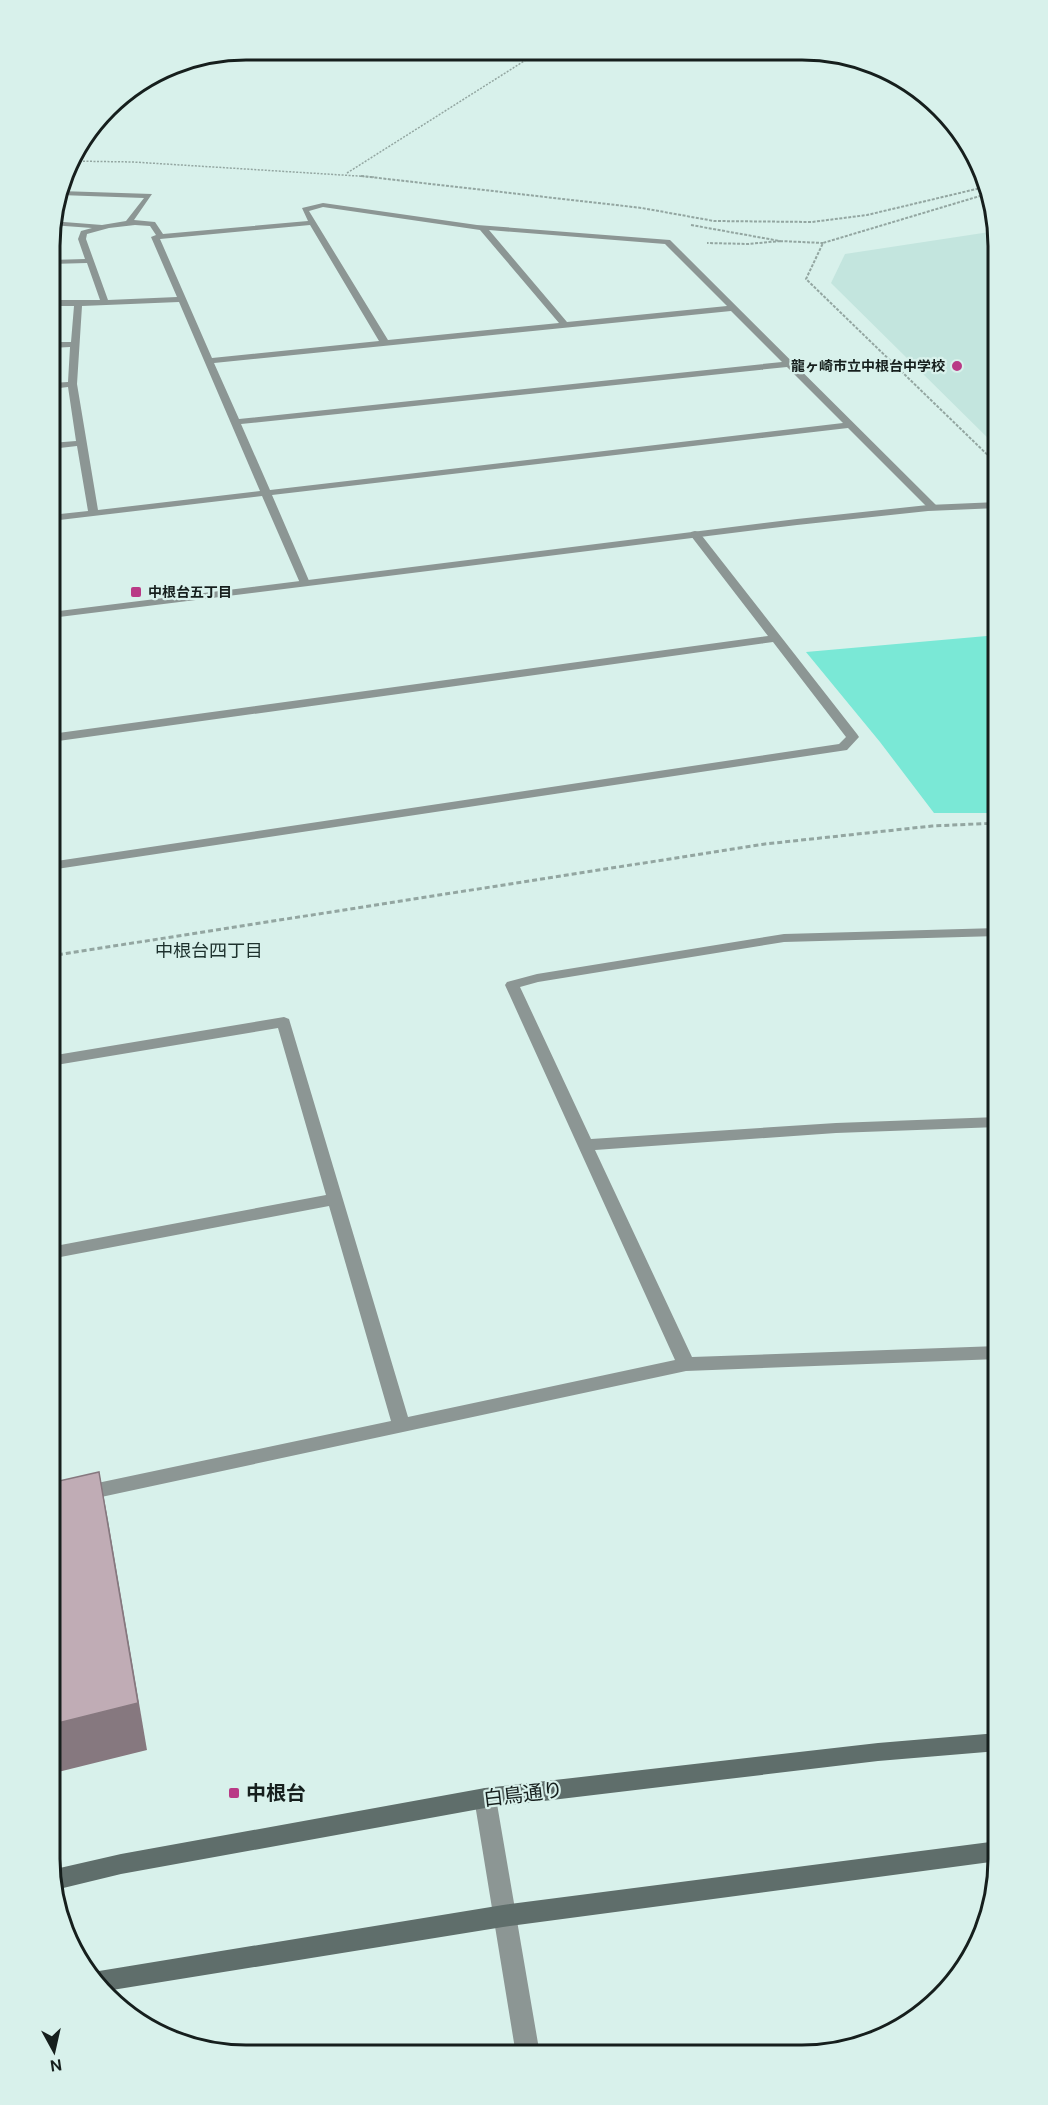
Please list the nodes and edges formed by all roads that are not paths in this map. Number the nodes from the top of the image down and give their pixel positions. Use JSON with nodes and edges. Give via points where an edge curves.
{"nodes":[{"id":1,"x":68,"y":193,"type":"edge"},
{"id":2,"x":312,"y":223,"type":"junction"},
{"id":3,"x":62,"y":224,"type":"edge"},
{"id":4,"x":127,"y":224,"type":"junction"},
{"id":5,"x":102,"y":226,"type":"junction"},
{"id":6,"x":482,"y":227,"type":"junction"},
{"id":7,"x":161,"y":236,"type":"junction"},
{"id":8,"x":90,"y":261,"type":"junction"},
{"id":9,"x":60,"y":262,"type":"edge"},
{"id":10,"x":182,"y":299,"type":"junction"},
{"id":11,"x":60,"y":303,"type":"edge"},
{"id":12,"x":105,"y":303,"type":"junction"},
{"id":13,"x":78,"y":304,"type":"junction"},
{"id":14,"x":733,"y":308,"type":"junction"},
{"id":15,"x":565,"y":325,"type":"junction"},
{"id":16,"x":385,"y":343,"type":"junction"},
{"id":17,"x":75,"y":344,"type":"junction"},
{"id":18,"x":60,"y":345,"type":"edge"},
{"id":19,"x":208,"y":361,"type":"junction"},
{"id":20,"x":789,"y":364,"type":"junction"},
{"id":21,"x":72,"y":384,"type":"junction"},
{"id":22,"x":60,"y":385,"type":"edge"},
{"id":23,"x":235,"y":422,"type":"junction"},
{"id":24,"x":851,"y":425,"type":"junction"},
{"id":25,"x":82,"y":443,"type":"junction"},
{"id":26,"x":60,"y":445,"type":"edge"},
{"id":27,"x":266,"y":493,"type":"junction"},
{"id":28,"x":988,"y":505,"type":"edge"},
{"id":29,"x":934,"y":508,"type":"junction"},
{"id":30,"x":93,"y":513,"type":"junction"},
{"id":31,"x":60,"y":517,"type":"edge"},
{"id":32,"x":695,"y":534,"type":"junction"},
{"id":33,"x":305,"y":583,"type":"junction"},
{"id":34,"x":60,"y":614,"type":"edge"},
{"id":35,"x":777,"y":638,"type":"junction"},
{"id":36,"x":60,"y":737,"type":"edge"},
{"id":37,"x":60,"y":865,"type":"edge"},
{"id":38,"x":988,"y":932,"type":"edge"},
{"id":39,"x":60,"y":1059,"type":"edge"},
{"id":40,"x":988,"y":1122,"type":"edge"},
{"id":41,"x":585,"y":1145,"type":"junction"},
{"id":42,"x":335,"y":1200,"type":"junction"},
{"id":43,"x":60,"y":1251,"type":"edge"},
{"id":44,"x":988,"y":1353,"type":"edge"},
{"id":45,"x":686,"y":1364,"type":"junction"},
{"id":46,"x":400,"y":1425,"type":"junction"},
{"id":47,"x":60,"y":1499,"type":"edge"},
{"id":48,"x":988,"y":1743,"type":"edge"},
{"id":49,"x":485,"y":1798,"type":"junction"},
{"id":50,"x":988,"y":1852,"type":"edge"},
{"id":51,"x":62,"y":1878,"type":"edge"},
{"id":52,"x":503,"y":1916,"type":"junction"},
{"id":53,"x":105,"y":1980,"type":"edge"},
{"id":54,"x":526,"y":2045,"type":"edge"}],
"edges":[{"from":1,"to":4,"type":"street","via":[[149,196]]},
{"from":2,"to":6,"type":"street","via":[[305,210],[323,205]]},
{"from":2,"to":7,"type":"street"},
{"from":2,"to":16,"type":"street"},
{"from":3,"to":5,"type":"street"},
{"from":4,"to":5,"type":"street"},
{"from":4,"to":7,"type":"street","via":[[152,224]]},
{"from":5,"to":8,"type":"street","via":[[84,233],[82,239]]},
{"from":6,"to":14,"type":"street","via":[[667,242]]},
{"from":6,"to":15,"type":"street"},
{"from":7,"to":10,"type":"street","via":[[155,237]]},
{"from":8,"to":9,"type":"street"},
{"from":8,"to":12,"type":"street"},
{"from":10,"to":12,"type":"street"},
{"from":10,"to":19,"type":"street"},
{"from":11,"to":13,"type":"street"},
{"from":12,"to":13,"type":"street"},
{"from":13,"to":17,"type":"street"},
{"from":14,"to":15,"type":"street"},
{"from":14,"to":20,"type":"street"},
{"from":15,"to":16,"type":"street"},
{"from":16,"to":19,"type":"street"},
{"from":17,"to":18,"type":"street"},
{"from":17,"to":21,"type":"street"},
{"from":19,"to":23,"type":"street"},
{"from":20,"to":23,"type":"street"},
{"from":20,"to":24,"type":"street"},
{"from":21,"to":22,"type":"street"},
{"from":21,"to":25,"type":"street"},
{"from":23,"to":27,"type":"street"},
{"from":24,"to":27,"type":"street"},
{"from":24,"to":29,"type":"street"},
{"from":25,"to":26,"type":"street"},
{"from":25,"to":30,"type":"street"},
{"from":27,"to":30,"type":"street"},
{"from":27,"to":33,"type":"street"},
{"from":28,"to":29,"type":"street"},
{"from":29,"to":32,"type":"street"},
{"from":30,"to":31,"type":"street"},
{"from":32,"to":33,"type":"street"},
{"from":32,"to":35,"type":"street"},
{"from":33,"to":34,"type":"street"},
{"from":35,"to":36,"type":"street"},
{"from":35,"to":37,"type":"street","via":[[853,737],[843,747]]},
{"from":38,"to":41,"type":"street","via":[[784,938],[512,985]]},
{"from":39,"to":42,"type":"street","via":[[284,1022]]},
{"from":40,"to":41,"type":"street"},
{"from":41,"to":45,"type":"street"},
{"from":42,"to":43,"type":"street"},
{"from":42,"to":46,"type":"street"},
{"from":44,"to":45,"type":"street"},
{"from":45,"to":46,"type":"street"},
{"from":46,"to":47,"type":"street"},
{"from":48,"to":49,"type":"main road","name":"白鳥通り"},
{"from":49,"to":51,"type":"main road","name":"白鳥通り"},
{"from":49,"to":52,"type":"street"},
{"from":50,"to":52,"type":"main road"},
{"from":52,"to":53,"type":"main road"},
{"from":52,"to":54,"type":"street"}]}
